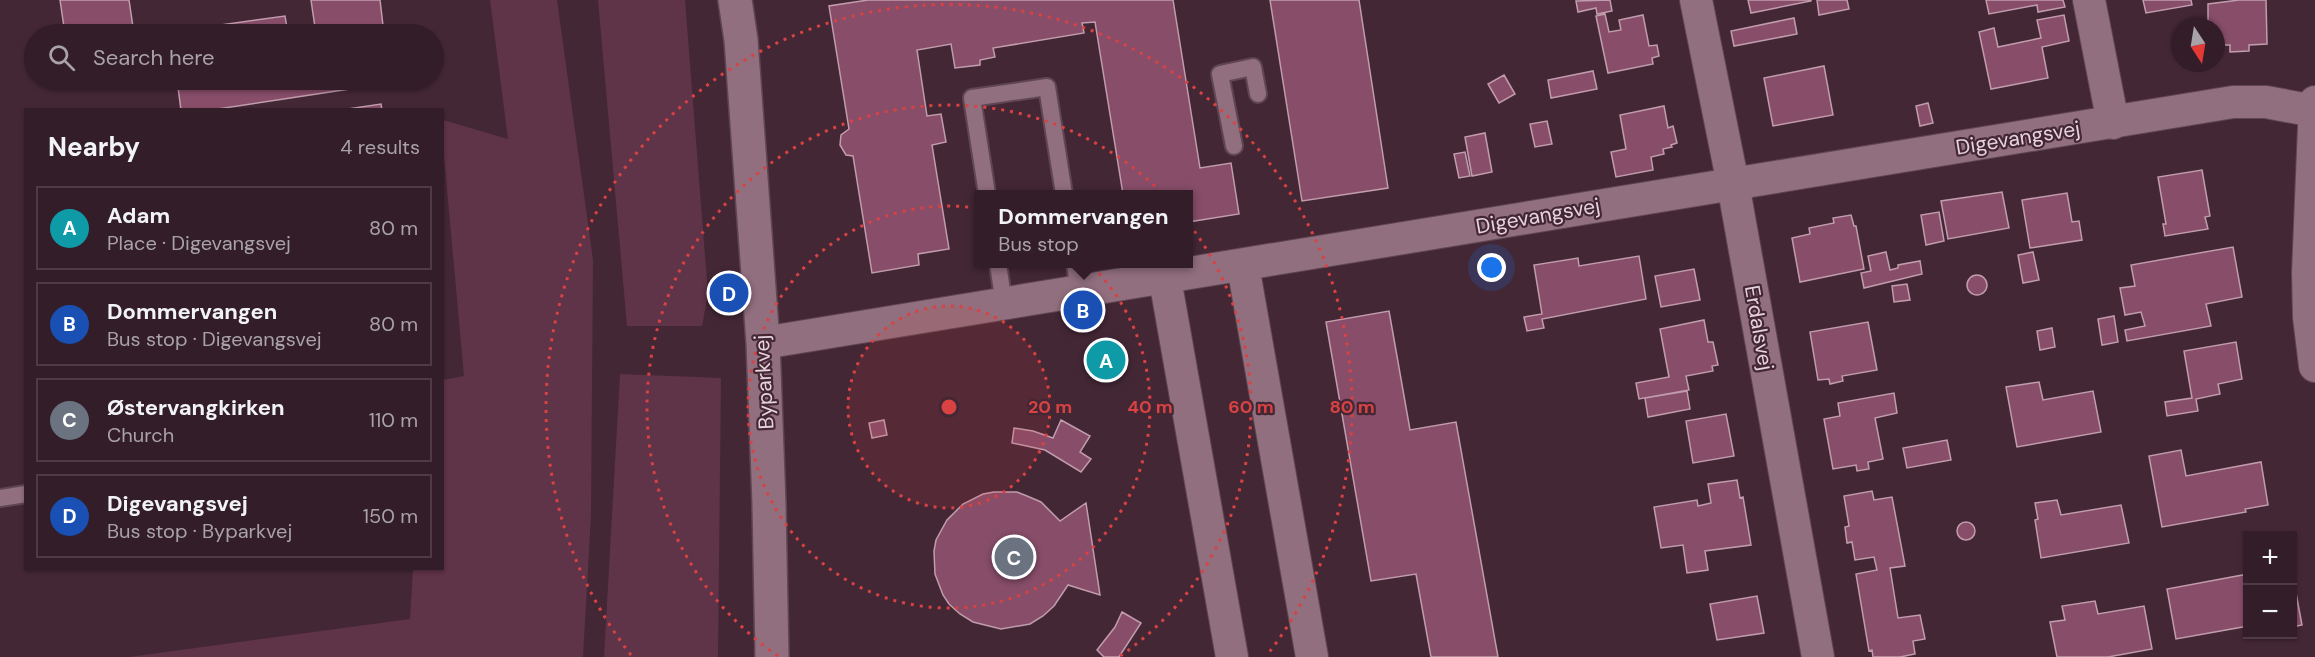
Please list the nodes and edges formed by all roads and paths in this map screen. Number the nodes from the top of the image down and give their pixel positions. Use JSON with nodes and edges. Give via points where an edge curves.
{"nodes":[{"id":1,"x":735,"y":0,"type":"edge"},
{"id":2,"x":1695,"y":0,"type":"edge"},
{"id":3,"x":2090,"y":0,"type":"edge"},
{"id":4,"x":1258,"y":94,"type":"dead end"},
{"id":5,"x":2314,"y":106,"type":"edge"},
{"id":6,"x":2113,"y":123,"type":"junction"},
{"id":7,"x":1234,"y":146,"type":"dead end"},
{"id":8,"x":1733,"y":184,"type":"junction"},
{"id":9,"x":986,"y":190,"type":"edge"},
{"id":10,"x":1063,"y":190,"type":"edge"},
{"id":11,"x":1242,"y":266,"type":"junction"},
{"id":12,"x":999,"y":268,"type":"edge"},
{"id":13,"x":1077,"y":278,"type":"edge"},
{"id":14,"x":1165,"y":279,"type":"junction"},
{"id":15,"x":1004,"y":304,"type":"junction"},
{"id":16,"x":763,"y":343,"type":"junction"},
{"id":17,"x":2315,"y":366,"type":"edge"},
{"id":18,"x":24,"y":494,"type":"edge"},
{"id":19,"x":0,"y":498,"type":"edge"},
{"id":20,"x":772,"y":657,"type":"edge"},
{"id":21,"x":1232,"y":657,"type":"edge"},
{"id":22,"x":1312,"y":657,"type":"edge"},
{"id":23,"x":1818,"y":657,"type":"edge"}],
"edges":[{"from":1,"to":16,"type":"street","name":"Byparkvej"},
{"from":2,"to":8,"type":"street","name":"Erdalsvej"},
{"from":3,"to":6,"type":"street"},
{"from":4,"to":7,"type":"lane","via":[[1253,67],[1220,74]]},
{"from":5,"to":6,"type":"street","name":"Digevangsvej","via":[[2250,101]]},
{"from":5,"to":17,"type":"street","via":[[2308,273]]},
{"from":6,"to":8,"type":"street","name":"Digevangsvej"},
{"from":8,"to":11,"type":"street","name":"Digevangsvej"},
{"from":8,"to":23,"type":"street","name":"Erdalsvej"},
{"from":9,"to":10,"type":"lane","via":[[972,98],[1047,87]]},
{"from":11,"to":14,"type":"street","name":"Digevangsvej"},
{"from":11,"to":22,"type":"street"},
{"from":12,"to":15,"type":"lane"},
{"from":13,"to":14,"type":"street","name":"Digevangsvej"},
{"from":13,"to":15,"type":"street","name":"Digevangsvej"},
{"from":14,"to":21,"type":"street"},
{"from":15,"to":16,"type":"street","name":"Digevangsvej"},
{"from":16,"to":20,"type":"street","name":"Byparkvej"},
{"from":18,"to":19,"type":"lane"}]}
